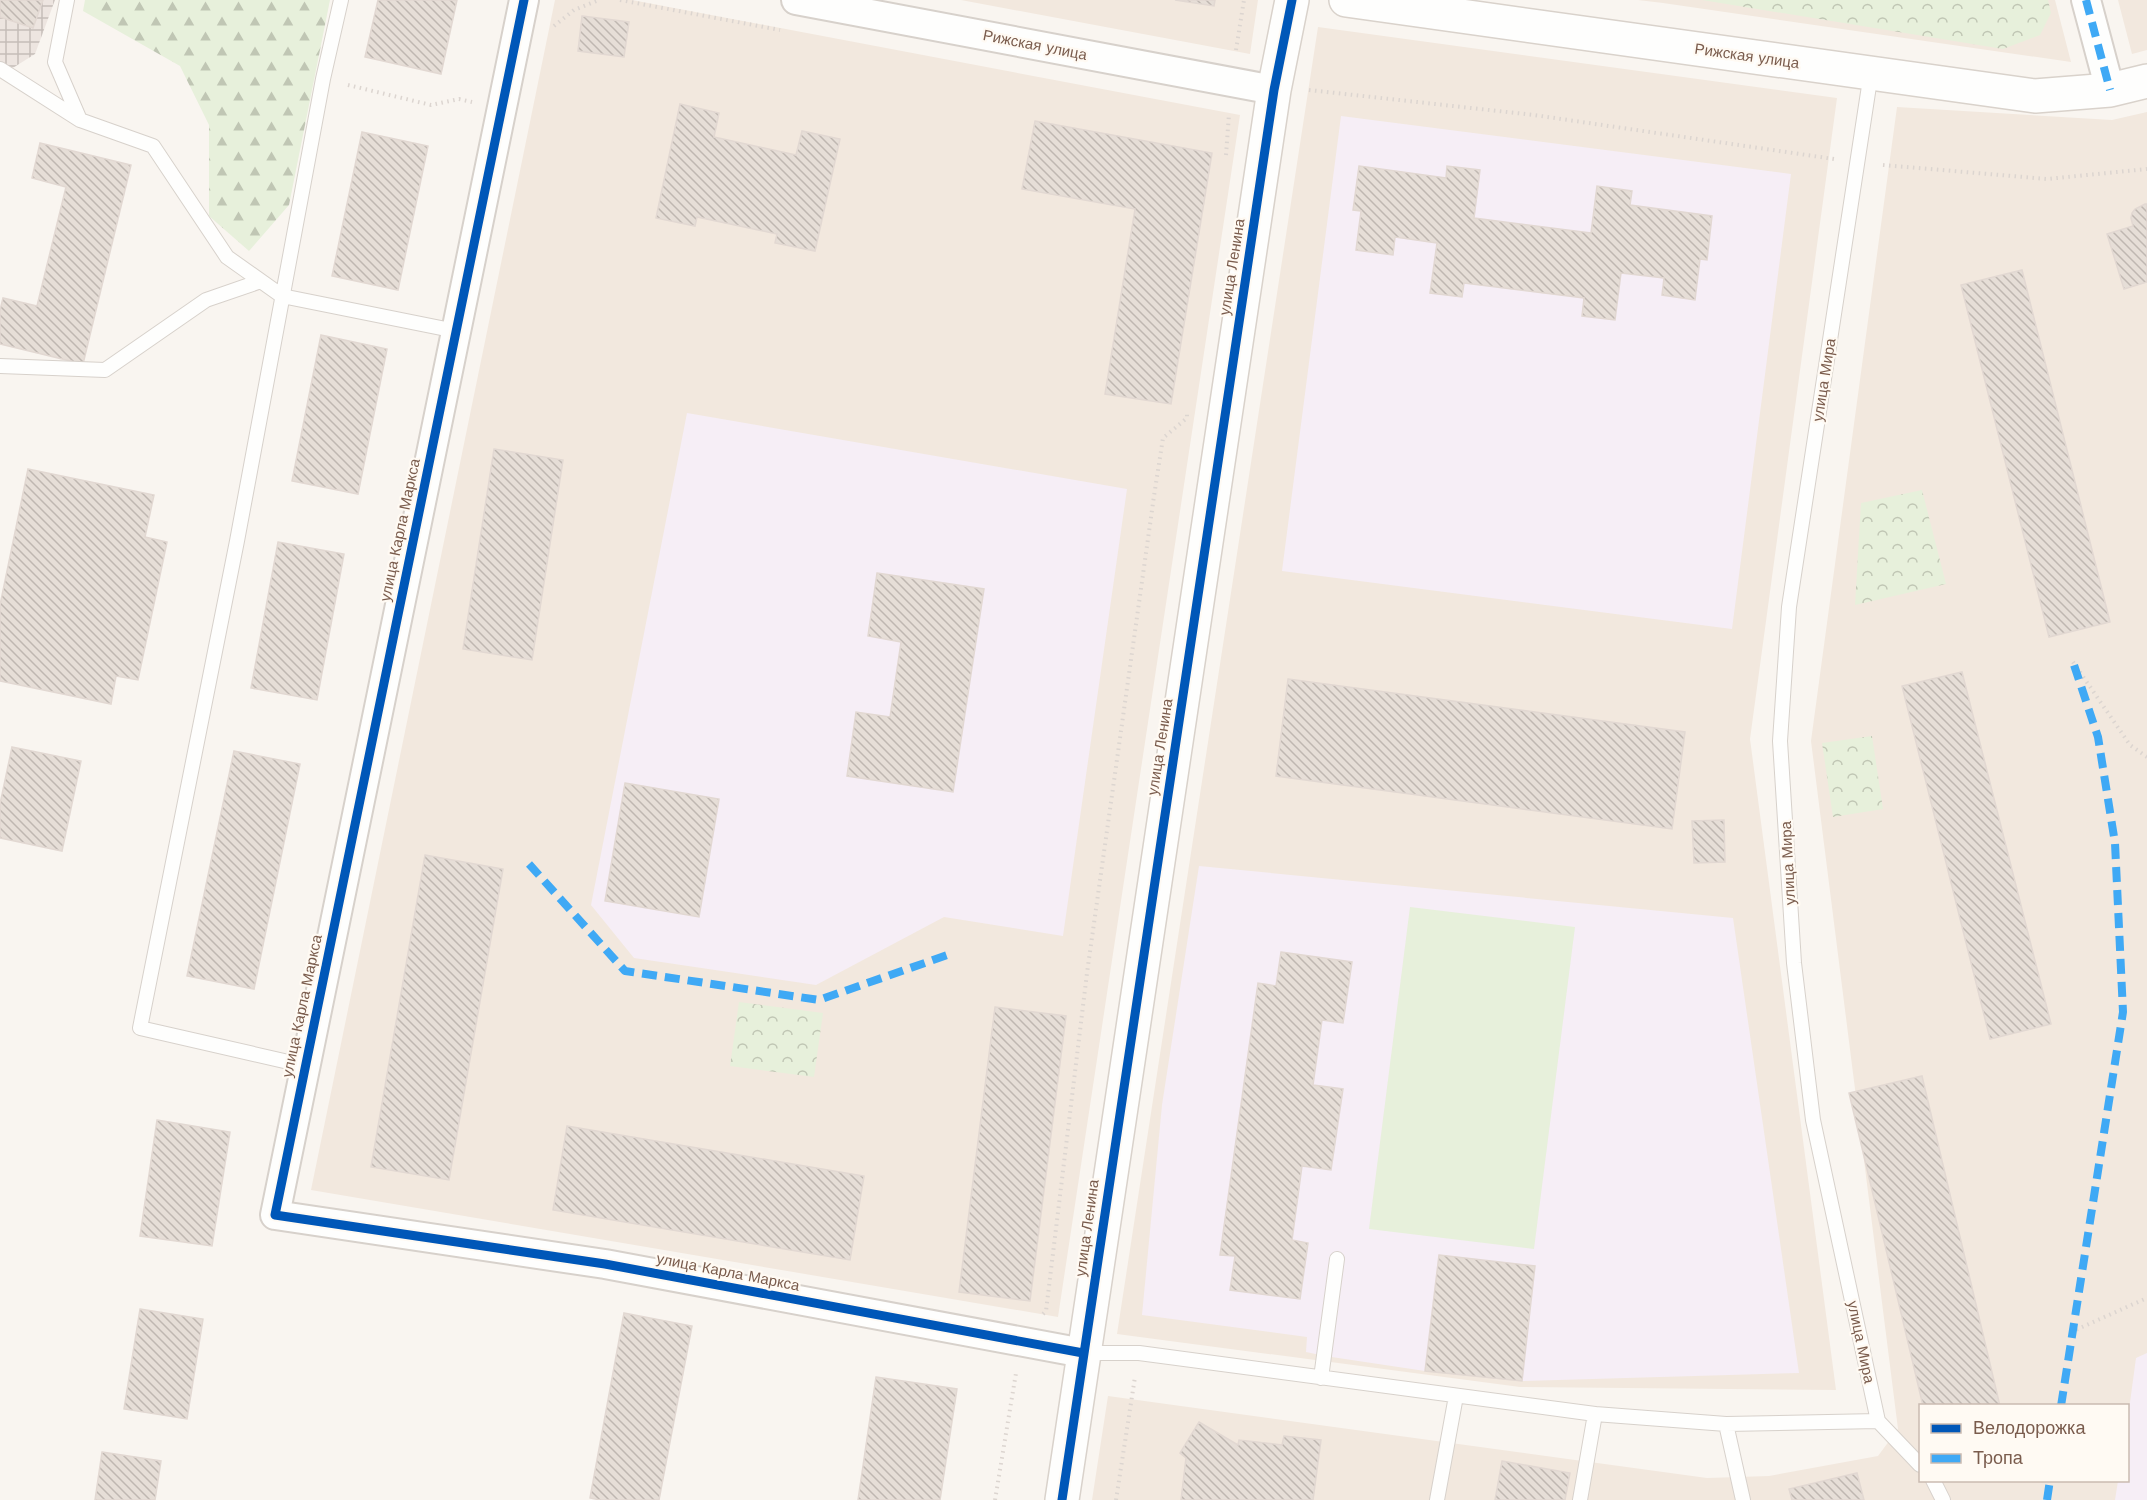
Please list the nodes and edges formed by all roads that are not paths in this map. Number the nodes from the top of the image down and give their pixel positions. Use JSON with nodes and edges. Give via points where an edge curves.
{"nodes":[{"id":1,"x":67,"y":0,"type":"edge"},
{"id":2,"x":341,"y":0,"type":"edge"},
{"id":3,"x":524,"y":0,"type":"edge"},
{"id":4,"x":796,"y":0,"type":"edge"},
{"id":5,"x":1292,"y":0,"type":"edge"},
{"id":6,"x":1346,"y":0,"type":"edge"},
{"id":7,"x":2086,"y":0,"type":"edge"},
{"id":8,"x":0,"y":69,"type":"edge"},
{"id":9,"x":1871,"y":73,"type":"junction"},
{"id":10,"x":2147,"y":81,"type":"edge"},
{"id":11,"x":1274,"y":90,"type":"junction"},
{"id":12,"x":2110,"y":90,"type":"junction"},
{"id":13,"x":80,"y":120,"type":"junction"},
{"id":14,"x":261,"y":281,"type":"junction"},
{"id":15,"x":282,"y":296,"type":"junction"},
{"id":16,"x":456,"y":331,"type":"junction"},
{"id":17,"x":0,"y":366,"type":"edge"},
{"id":18,"x":306,"y":1066,"type":"junction"},
{"id":19,"x":1337,"y":1259,"type":"dead end"},
{"id":20,"x":1083,"y":1353,"type":"junction"},
{"id":21,"x":1321,"y":1378,"type":"junction"},
{"id":22,"x":1456,"y":1396,"type":"junction"},
{"id":23,"x":1595,"y":1414,"type":"junction"},
{"id":24,"x":1878,"y":1421,"type":"junction"},
{"id":25,"x":1726,"y":1424,"type":"junction"},
{"id":26,"x":1919,"y":1464,"type":"edge"},
{"id":27,"x":1934,"y":1482,"type":"edge"},
{"id":28,"x":1062,"y":1500,"type":"edge"},
{"id":29,"x":1437,"y":1500,"type":"edge"},
{"id":30,"x":1580,"y":1500,"type":"edge"},
{"id":31,"x":1743,"y":1500,"type":"edge"},
{"id":32,"x":1943,"y":1500,"type":"edge"}],
"edges":[{"from":1,"to":13,"type":"lane","via":[[55,62]]},
{"from":2,"to":15,"type":"lane"},
{"from":3,"to":16,"type":"street","name":"улица Карла Маркса"},
{"from":4,"to":11,"type":"street","name":"Рижская улица"},
{"from":5,"to":11,"type":"street","name":"улица Ленина"},
{"from":6,"to":9,"type":"street","name":"Рижская улица"},
{"from":7,"to":12,"type":"street"},
{"from":8,"to":13,"type":"lane"},
{"from":9,"to":12,"type":"street","name":"Рижская улица","via":[[2035,96]]},
{"from":9,"to":24,"type":"lane","name":"улица Мира","via":[[1789,607],[1780,741],[1794,963],[1813,1120]]},
{"from":10,"to":12,"type":"street","name":"Рижская улица"},
{"from":11,"to":20,"type":"street","name":"улица Ленина"},
{"from":13,"to":14,"type":"lane","via":[[153,146],[227,257]]},
{"from":14,"to":15,"type":"lane"},
{"from":14,"to":17,"type":"lane","via":[[206,300],[105,370]]},
{"from":15,"to":16,"type":"lane"},
{"from":15,"to":18,"type":"lane","via":[[140,1028]]},
{"from":16,"to":18,"type":"street","name":"улица Карла Маркса"},
{"from":18,"to":20,"type":"street","name":"улица Карла Маркса","via":[[275,1215],[605,1264]]},
{"from":19,"to":21,"type":"lane"},
{"from":20,"to":21,"type":"lane","via":[[1139,1353]]},
{"from":20,"to":28,"type":"street","name":"улица Ленина"},
{"from":21,"to":22,"type":"lane"},
{"from":22,"to":23,"type":"lane"},
{"from":22,"to":29,"type":"lane"},
{"from":23,"to":25,"type":"lane"},
{"from":23,"to":30,"type":"lane"},
{"from":24,"to":25,"type":"lane"},
{"from":24,"to":26,"type":"lane"},
{"from":25,"to":31,"type":"lane"},
{"from":27,"to":32,"type":"lane"}]}
